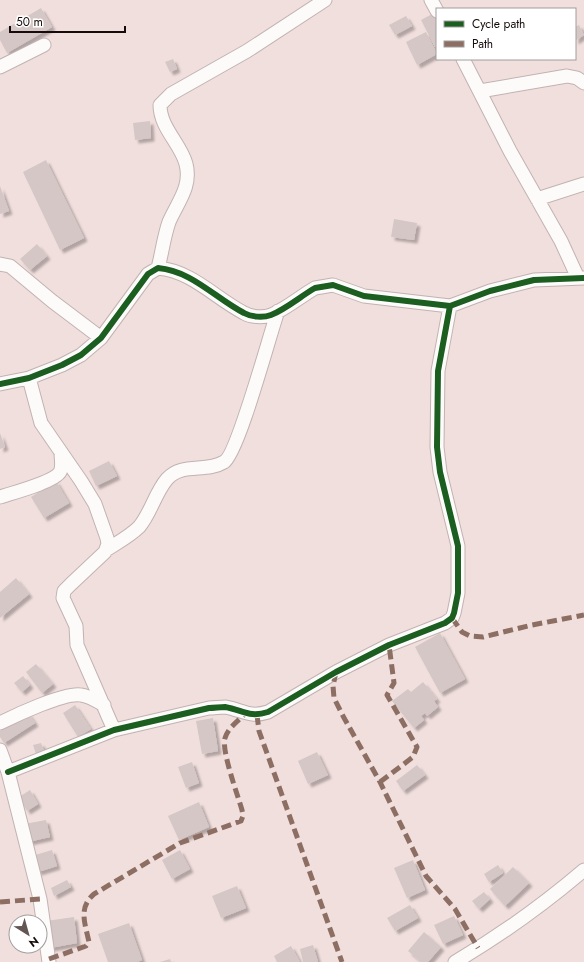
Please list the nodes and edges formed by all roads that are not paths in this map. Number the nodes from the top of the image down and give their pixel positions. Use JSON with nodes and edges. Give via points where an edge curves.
{"nodes":[{"id":1,"x":325,"y":0,"type":"edge"},
{"id":2,"x":431,"y":0,"type":"edge"},
{"id":3,"x":436,"y":9,"type":"edge"},
{"id":4,"x":44,"y":46,"type":"dead end"},
{"id":5,"x":464,"y":60,"type":"edge"},
{"id":6,"x":0,"y":67,"type":"edge"},
{"id":7,"x":584,"y":83,"type":"edge"},
{"id":8,"x":480,"y":91,"type":"junction"},
{"id":9,"x":584,"y":184,"type":"edge"},
{"id":10,"x":538,"y":199,"type":"junction"},
{"id":11,"x":0,"y":264,"type":"edge"},
{"id":12,"x":158,"y":268,"type":"junction"},
{"id":13,"x":581,"y":278,"type":"edge"},
{"id":14,"x":450,"y":306,"type":"junction"},
{"id":15,"x":278,"y":310,"type":"junction"},
{"id":16,"x":101,"y":338,"type":"junction"},
{"id":17,"x":29,"y":378,"type":"junction"},
{"id":18,"x":0,"y":384,"type":"edge"},
{"id":19,"x":61,"y":453,"type":"junction"},
{"id":20,"x":0,"y":497,"type":"edge"},
{"id":21,"x":106,"y":550,"type":"junction"},
{"id":22,"x":104,"y":705,"type":"junction"},
{"id":23,"x":0,"y":723,"type":"edge"},
{"id":24,"x":114,"y":730,"type":"junction"},
{"id":25,"x":0,"y":750,"type":"edge"},
{"id":26,"x":8,"y":772,"type":"junction"},
{"id":27,"x":584,"y":870,"type":"edge"},
{"id":28,"x":49,"y":962,"type":"edge"},
{"id":29,"x":455,"y":962,"type":"edge"}],
"edges":[{"from":1,"to":12,"type":"street","via":[[247,51],[171,94],[160,105],[167,128],[186,162],[188,179],[169,222]]},
{"from":2,"to":3,"type":"street"},
{"from":4,"to":6,"type":"street"},
{"from":5,"to":8,"type":"street"},
{"from":7,"to":8,"type":"street","via":[[567,76]]},
{"from":8,"to":10,"type":"street"},
{"from":9,"to":10,"type":"street"},
{"from":10,"to":13,"type":"street"},
{"from":11,"to":16,"type":"street","via":[[15,269]]},
{"from":12,"to":15,"type":"street","via":[[170,269],[187,277],[245,314],[261,316]]},
{"from":12,"to":16,"type":"street","via":[[148,274]]},
{"from":13,"to":14,"type":"street","via":[[534,280],[490,291]]},
{"from":14,"to":15,"type":"street","via":[[364,296],[328,285],[315,288]]},
{"from":14,"to":24,"type":"street","via":[[438,371],[437,447],[440,472],[458,546],[458,593],[452,618],[369,655],[268,712],[257,715],[225,707],[209,708]]},
{"from":15,"to":21,"type":"street","via":[[241,431],[231,454],[224,462],[212,466],[177,471],[167,480],[138,527]]},
{"from":16,"to":17,"type":"street","via":[[74,358]]},
{"from":17,"to":18,"type":"street"},
{"from":17,"to":19,"type":"street","via":[[41,423]]},
{"from":19,"to":20,"type":"street","via":[[62,466],[55,476],[40,484]]},
{"from":19,"to":21,"type":"street","via":[[95,504],[107,538]]},
{"from":21,"to":22,"type":"street","via":[[64,591],[63,598],[76,626],[77,645]]},
{"from":22,"to":23,"type":"street","via":[[81,694],[72,695]]},
{"from":22,"to":24,"type":"street"},
{"from":24,"to":26,"type":"street"},
{"from":25,"to":26,"type":"street"},
{"from":26,"to":28,"type":"street","via":[[40,899]]},
{"from":27,"to":29,"type":"street","via":[[508,930]]}]}
